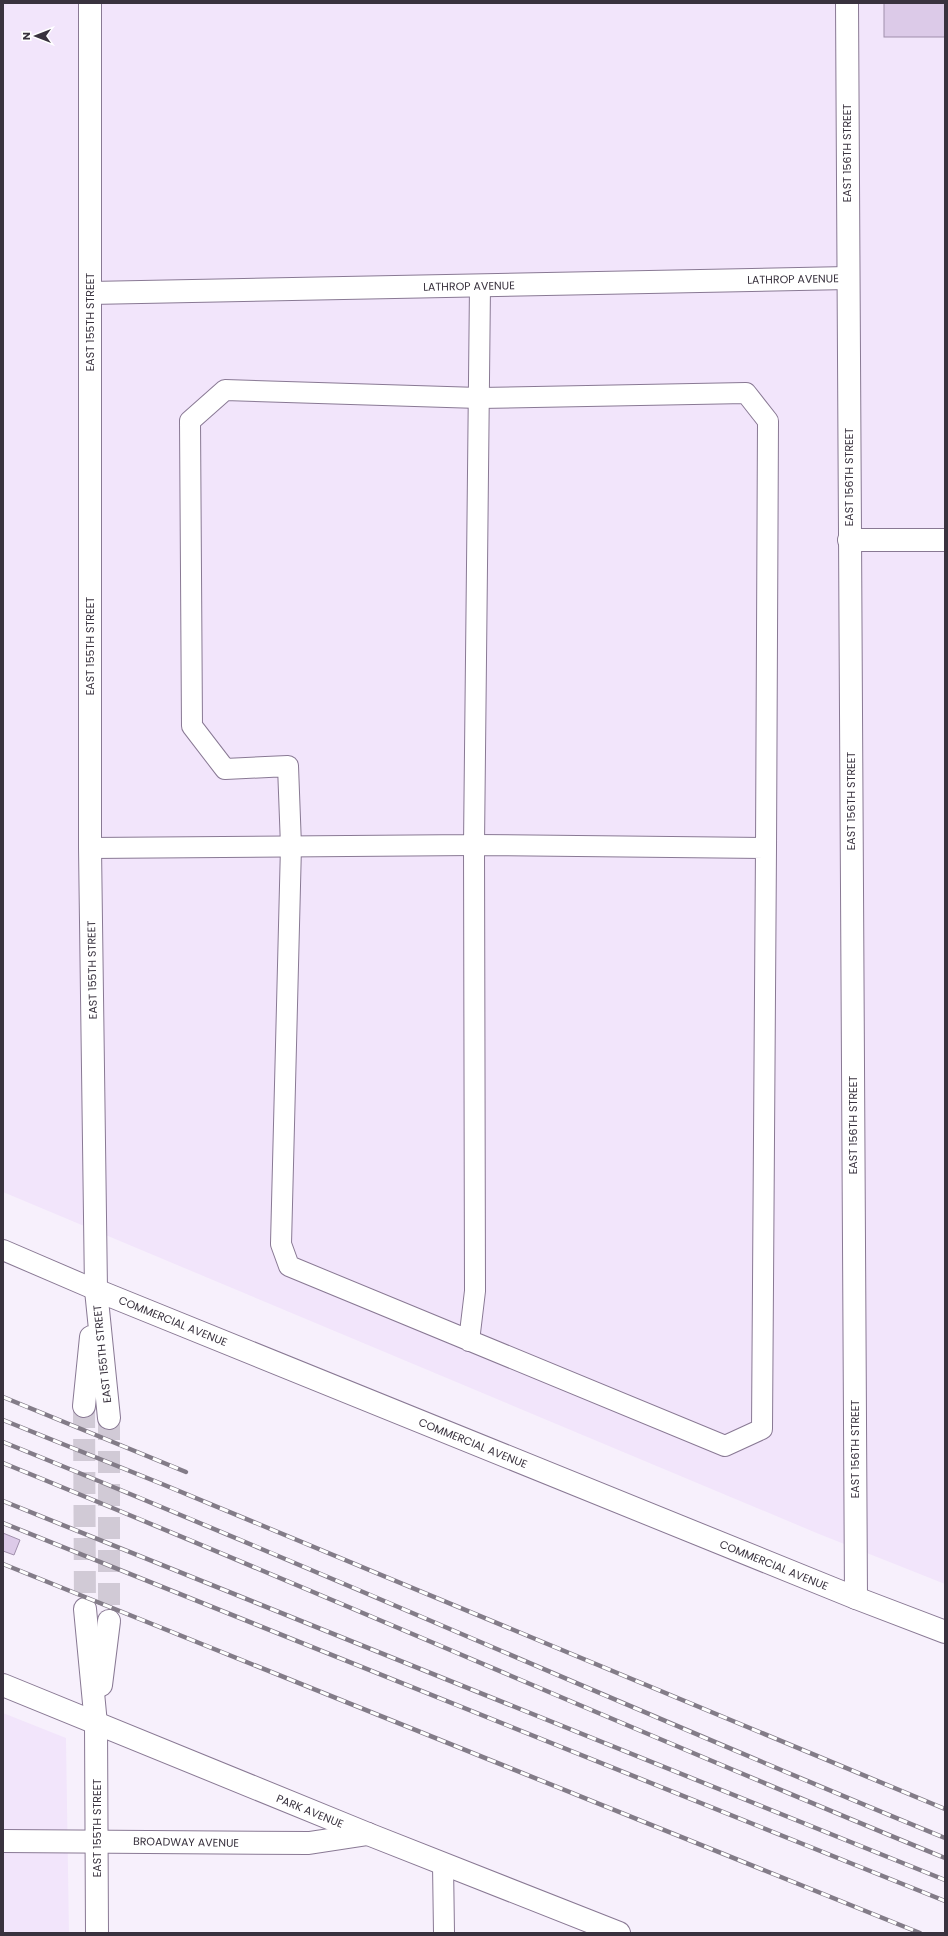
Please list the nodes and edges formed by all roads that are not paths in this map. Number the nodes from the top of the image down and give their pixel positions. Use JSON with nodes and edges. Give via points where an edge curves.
{"nodes":[{"id":1,"x":90,"y":3,"type":"edge"},
{"id":2,"x":847,"y":3,"type":"edge"},
{"id":3,"x":848,"y":278,"type":"junction"},
{"id":4,"x":480,"y":286,"type":"junction"},
{"id":5,"x":90,"y":293,"type":"junction"},
{"id":6,"x":479,"y":398,"type":"junction"},
{"id":7,"x":849,"y":540,"type":"junction"},
{"id":8,"x":945,"y":540,"type":"edge"},
{"id":9,"x":474,"y":845,"type":"junction"},
{"id":10,"x":290,"y":846,"type":"junction"},
{"id":11,"x":90,"y":848,"type":"junction"},
{"id":12,"x":766,"y":848,"type":"junction"},
{"id":13,"x":3,"y":1250,"type":"edge"},
{"id":14,"x":96,"y":1290,"type":"junction"},
{"id":15,"x":469,"y":1341,"type":"junction"},
{"id":16,"x":84,"y":1406,"type":"tunnel mouth"},
{"id":17,"x":109,"y":1418,"type":"tunnel mouth"},
{"id":18,"x":856,"y":1598,"type":"junction"},
{"id":19,"x":84,"y":1609,"type":"tunnel mouth"},
{"id":20,"x":109,"y":1621,"type":"tunnel mouth"},
{"id":21,"x":945,"y":1632,"type":"edge"},
{"id":22,"x":3,"y":1685,"type":"edge"},
{"id":23,"x":96,"y":1724,"type":"junction"},
{"id":24,"x":368,"y":1834,"type":"junction"},
{"id":25,"x":3,"y":1841,"type":"edge"},
{"id":26,"x":97,"y":1841,"type":"junction"},
{"id":27,"x":443,"y":1864,"type":"junction"},
{"id":28,"x":97,"y":1933,"type":"edge"},
{"id":29,"x":444,"y":1933,"type":"edge"},
{"id":30,"x":618,"y":1933,"type":"edge"}],
"edges":[{"from":1,"to":5,"type":"street","name":"EAST 155TH STREET"},
{"from":2,"to":3,"type":"street","name":"EAST 156TH STREET"},
{"from":3,"to":4,"type":"street","name":"LATHROP AVENUE"},
{"from":3,"to":7,"type":"street","name":"EAST 156TH STREET"},
{"from":4,"to":5,"type":"street","name":"LATHROP AVENUE"},
{"from":4,"to":6,"type":"lane"},
{"from":5,"to":11,"type":"street","name":"EAST 155TH STREET"},
{"from":6,"to":9,"type":"lane"},
{"from":6,"to":10,"type":"lane","via":[[225,390],[190,421],[192,726],[225,769],[288,766]]},
{"from":6,"to":12,"type":"lane","via":[[746,393],[768,421]]},
{"from":7,"to":8,"type":"street"},
{"from":7,"to":18,"type":"street","name":"EAST 156TH STREET"},
{"from":9,"to":10,"type":"lane"},
{"from":9,"to":12,"type":"lane"},
{"from":9,"to":15,"type":"lane","via":[[474,1292]]},
{"from":10,"to":11,"type":"lane"},
{"from":10,"to":15,"type":"lane","via":[[281,1244],[290,1266]]},
{"from":11,"to":14,"type":"street","name":"EAST 155TH STREET"},
{"from":12,"to":15,"type":"lane","via":[[762,1429],[724,1446]]},
{"from":13,"to":14,"type":"lane","name":"COMMERCIAL AVENUE"},
{"from":14,"to":16,"type":"street","name":"EAST 155TH STREET"},
{"from":14,"to":17,"type":"street","name":"EAST 155TH STREET"},
{"from":14,"to":18,"type":"street","name":"COMMERCIAL AVENUE"},
{"from":18,"to":21,"type":"street","name":"COMMERCIAL AVENUE"},
{"from":19,"to":23,"type":"street","name":"EAST 155TH STREET"},
{"from":20,"to":23,"type":"street","name":"EAST 155TH STREET"},
{"from":22,"to":23,"type":"street","name":"PARK AVENUE"},
{"from":23,"to":24,"type":"street","name":"PARK AVENUE"},
{"from":23,"to":26,"type":"street","name":"EAST 155TH STREET"},
{"from":24,"to":26,"type":"street","name":"BROADWAY AVENUE","via":[[309,1843]]},
{"from":24,"to":27,"type":"street","name":"PARK AVENUE"},
{"from":25,"to":26,"type":"street","name":"BROADWAY AVENUE"},
{"from":26,"to":28,"type":"street","name":"EAST 155TH STREET"},
{"from":27,"to":29,"type":"lane"},
{"from":27,"to":30,"type":"street","name":"PARK AVENUE"}]}
